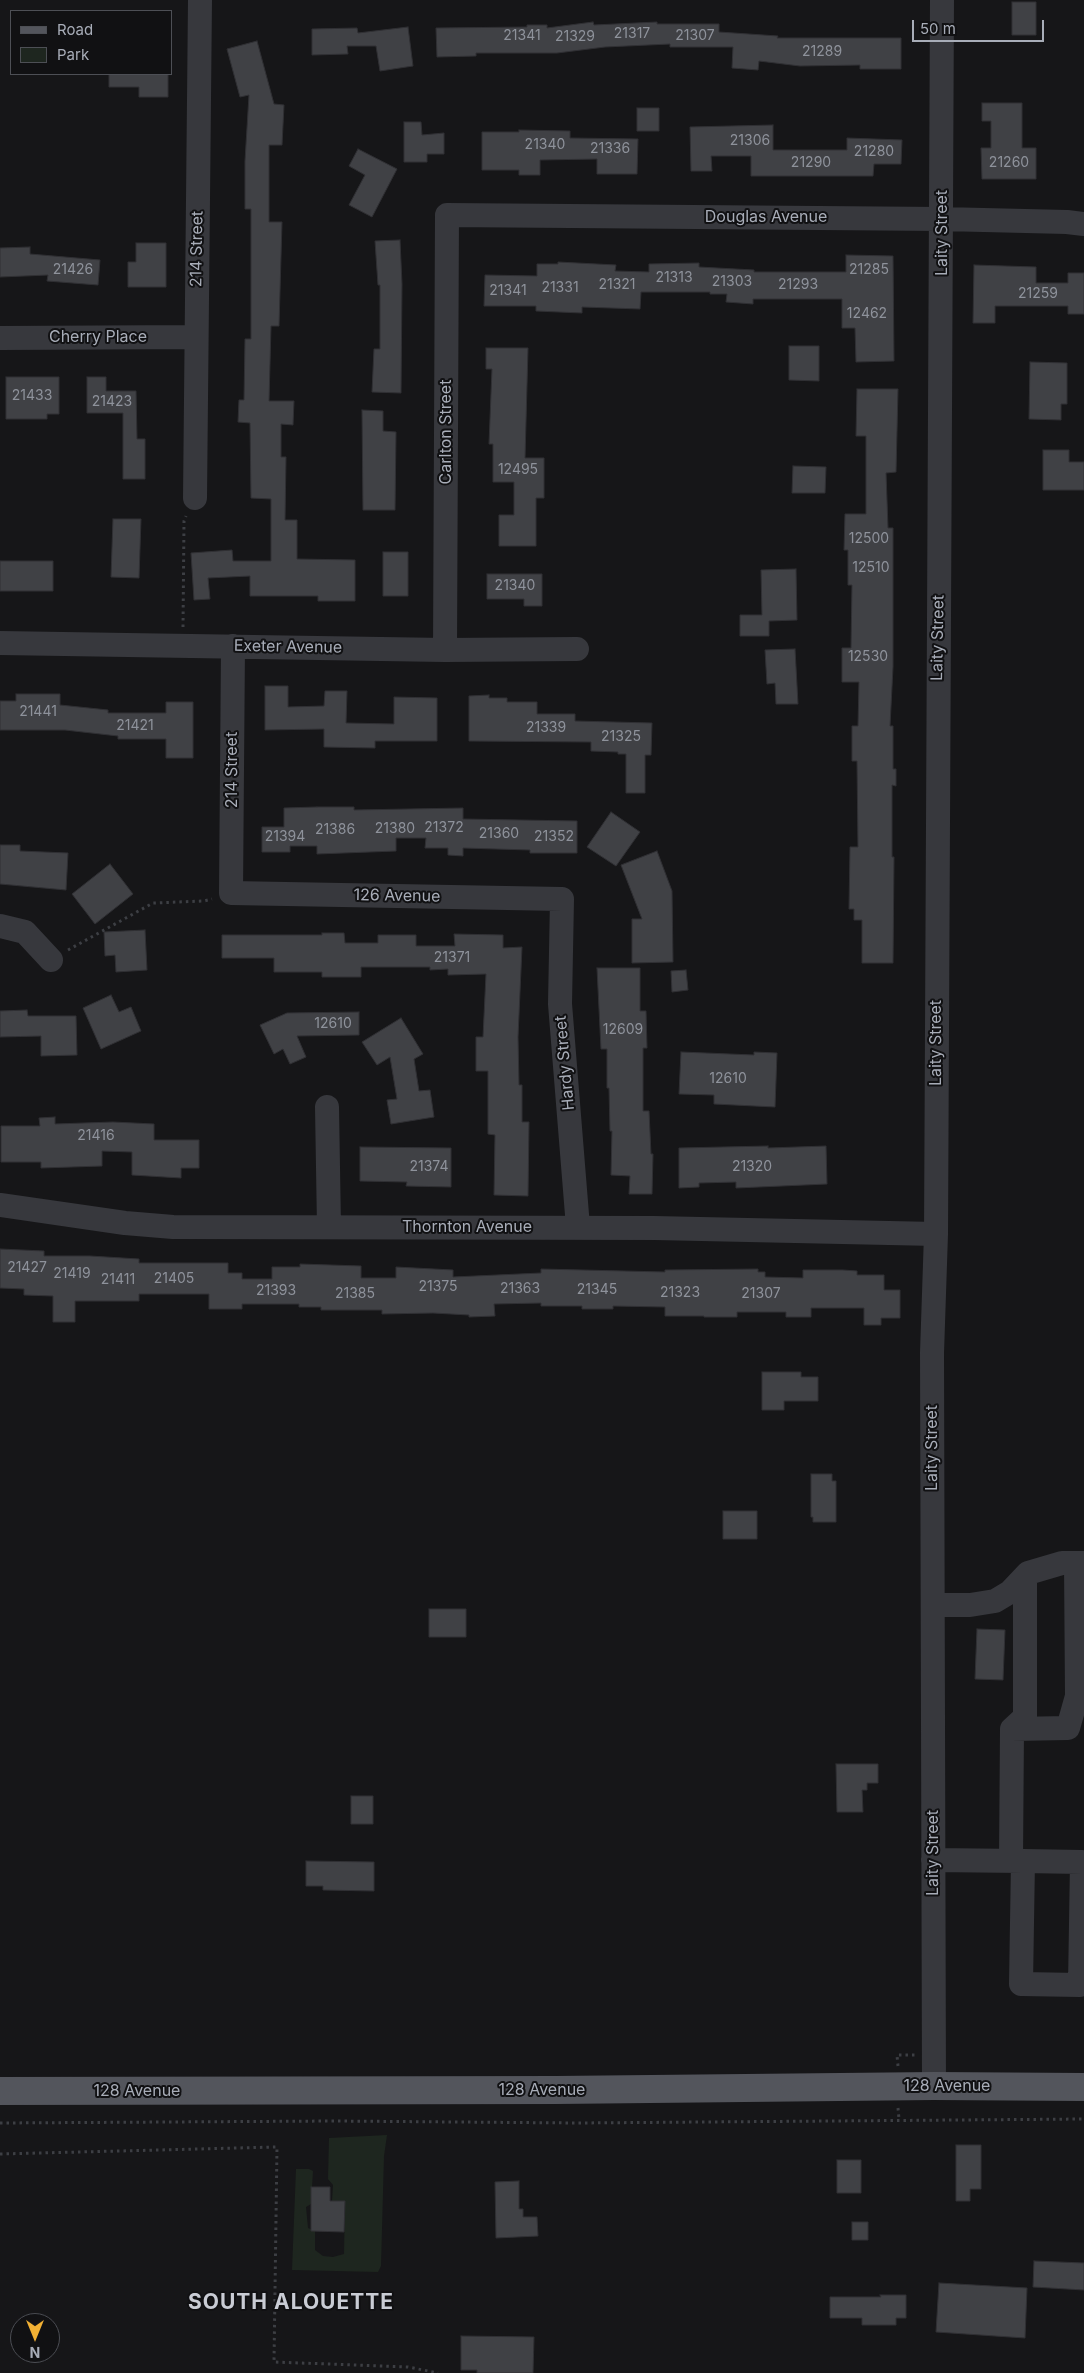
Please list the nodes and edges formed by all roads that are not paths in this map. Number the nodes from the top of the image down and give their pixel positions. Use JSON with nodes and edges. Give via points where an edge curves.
{"nodes":[{"id":1,"x":200,"y":0,"type":"edge"},
{"id":2,"x":942,"y":0,"type":"edge"},
{"id":3,"x":447,"y":214,"type":"joint"},
{"id":4,"x":942,"y":219,"type":"junction"},
{"id":5,"x":1084,"y":224,"type":"edge"},
{"id":6,"x":196,"y":336,"type":"junction"},
{"id":7,"x":0,"y":338,"type":"edge"},
{"id":8,"x":194,"y":498,"type":"road end"},
{"id":9,"x":0,"y":643,"type":"edge"},
{"id":10,"x":233,"y":646,"type":"junction"},
{"id":11,"x":577,"y":649,"type":"dead end"},
{"id":12,"x":445,"y":650,"type":"junction"},
{"id":13,"x":231,"y":892,"type":"joint"},
{"id":14,"x":562,"y":899,"type":"joint"},
{"id":15,"x":0,"y":926,"type":"edge"},
{"id":16,"x":51,"y":960,"type":"road end"},
{"id":17,"x":327,"y":1107,"type":"dead end"},
{"id":18,"x":0,"y":1205,"type":"edge"},
{"id":19,"x":328,"y":1227,"type":"junction"},
{"id":20,"x":578,"y":1227,"type":"junction"},
{"id":21,"x":936,"y":1234,"type":"junction"},
{"id":22,"x":1080,"y":1563,"type":"edge"},
{"id":23,"x":1024,"y":1577,"type":"junction"},
{"id":24,"x":933,"y":1606,"type":"junction"},
{"id":25,"x":1012,"y":1729,"type":"junction"},
{"id":26,"x":933,"y":1860,"type":"junction"},
{"id":27,"x":1017,"y":1860,"type":"junction"},
{"id":28,"x":934,"y":2086,"type":"junction"},
{"id":29,"x":1084,"y":2087,"type":"edge"},
{"id":30,"x":0,"y":2091,"type":"edge"}],
"edges":[{"from":1,"to":6,"type":"street","name":"214 Street"},
{"from":2,"to":4,"type":"street","name":"Laity Street"},
{"from":3,"to":4,"type":"street","name":"Douglas Avenue"},
{"from":3,"to":12,"type":"street","name":"Carlton Street"},
{"from":4,"to":5,"type":"street","name":"Douglas Avenue"},
{"from":4,"to":21,"type":"street","name":"Laity Street"},
{"from":6,"to":7,"type":"street","name":"Cherry Place"},
{"from":6,"to":8,"type":"street","name":"214 Street"},
{"from":9,"to":10,"type":"street","name":"Exeter Avenue"},
{"from":10,"to":12,"type":"street","name":"Exeter Avenue"},
{"from":10,"to":13,"type":"street","name":"214 Street"},
{"from":11,"to":12,"type":"street","name":"Exeter Avenue"},
{"from":13,"to":14,"type":"street","name":"126 Avenue"},
{"from":14,"to":20,"type":"street","name":"Hardy Street","via":[[560,1004]]},
{"from":15,"to":16,"type":"street","via":[[25,932]]},
{"from":17,"to":19,"type":"street"},
{"from":18,"to":19,"type":"street","name":"Thornton Avenue","via":[[164,1226]]},
{"from":19,"to":20,"type":"street","name":"Thornton Avenue"},
{"from":20,"to":21,"type":"street","name":"Thornton Avenue"},
{"from":21,"to":24,"type":"street","name":"Laity Street","via":[[932,1353]]},
{"from":22,"to":23,"type":"street","via":[[1062,1562]]},
{"from":22,"to":25,"type":"street","via":[[1077,1696],[1068,1728]]},
{"from":23,"to":24,"type":"street","via":[[1010,1592],[994,1601],[970,1606]]},
{"from":23,"to":25,"type":"street","via":[[1024,1717]]},
{"from":24,"to":26,"type":"street","name":"Laity Street"},
{"from":25,"to":27,"type":"street"},
{"from":26,"to":27,"type":"street"},
{"from":26,"to":28,"type":"street","name":"Laity Street"},
{"from":27,"to":27,"type":"street","via":[[1021,1984],[1080,1985],[1082,1862]]},
{"from":28,"to":29,"type":"main road","name":"128 Avenue"},
{"from":28,"to":30,"type":"main road","name":"128 Avenue"}]}
